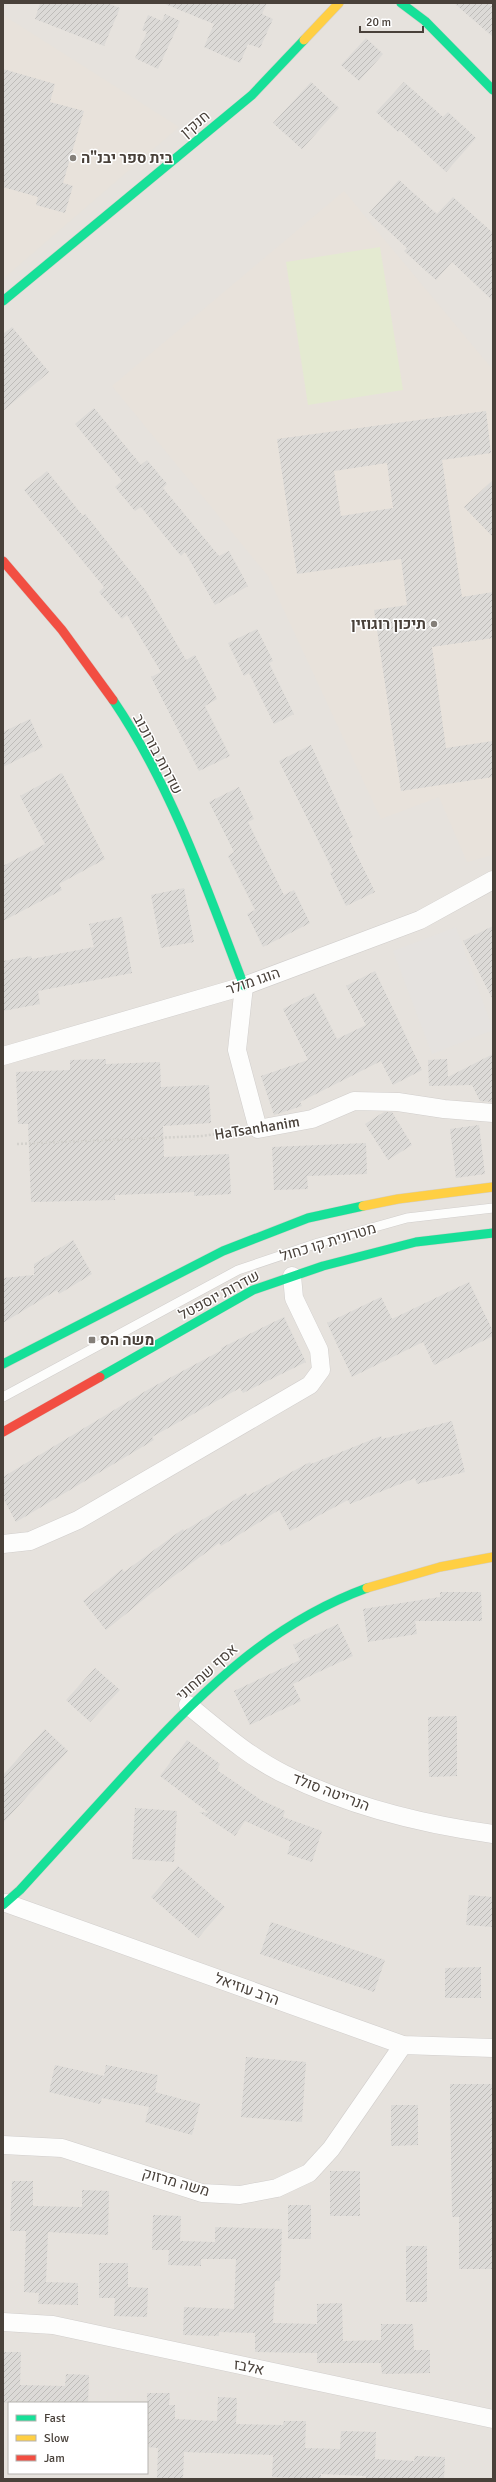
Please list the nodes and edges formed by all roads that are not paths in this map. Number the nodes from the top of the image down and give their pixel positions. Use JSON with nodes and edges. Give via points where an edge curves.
{"nodes":[{"id":1,"x":339,"y":3,"type":"edge"},
{"id":2,"x":401,"y":3,"type":"edge"},
{"id":3,"x":493,"y":90,"type":"edge"},
{"id":4,"x":3,"y":301,"type":"edge"},
{"id":5,"x":3,"y":561,"type":"edge"},
{"id":6,"x":493,"y":880,"type":"edge"},
{"id":7,"x":244,"y":986,"type":"junction"},
{"id":8,"x":3,"y":1056,"type":"edge"},
{"id":9,"x":493,"y":1113,"type":"edge"},
{"id":10,"x":493,"y":1186,"type":"edge"},
{"id":11,"x":493,"y":1208,"type":"edge"},
{"id":12,"x":493,"y":1233,"type":"edge"},
{"id":13,"x":292,"y":1276,"type":"junction"},
{"id":14,"x":3,"y":1364,"type":"edge"},
{"id":15,"x":3,"y":1397,"type":"edge"},
{"id":16,"x":3,"y":1432,"type":"edge"},
{"id":17,"x":3,"y":1544,"type":"edge"},
{"id":18,"x":493,"y":1557,"type":"edge"},
{"id":19,"x":188,"y":1706,"type":"junction"},
{"id":20,"x":493,"y":1834,"type":"edge"},
{"id":21,"x":4,"y":1904,"type":"edge"},
{"id":22,"x":403,"y":2045,"type":"junction"},
{"id":23,"x":493,"y":2048,"type":"edge"},
{"id":24,"x":3,"y":2145,"type":"edge"},
{"id":25,"x":3,"y":2322,"type":"edge"},
{"id":26,"x":493,"y":2419,"type":"edge"}],
"edges":[{"from":1,"to":4,"type":"street","name":"חנקין","via":[[252,95]]},
{"from":2,"to":3,"type":"street","via":[[425,21]]},
{"from":5,"to":7,"type":"street","name":"שדרות בורוכוב","via":[[38,599],[97,678],[146,755],[202,875]]},
{"from":6,"to":7,"type":"street","name":"הוגו מולר","via":[[420,920]]},
{"from":7,"to":8,"type":"street","name":"הוגו מולר"},
{"from":7,"to":9,"type":"street","name":"HaTsanhanim","via":[[237,1050],[258,1129],[312,1119],[354,1101],[398,1102]]},
{"from":10,"to":14,"type":"street","via":[[398,1198],[308,1218],[223,1251]]},
{"from":11,"to":15,"type":"lane","name":"מטרונית קו כחול","via":[[407,1218],[318,1243],[238,1270]]},
{"from":12,"to":13,"type":"street","name":"שדרות יוספטל","via":[[416,1242]]},
{"from":13,"to":16,"type":"street","name":"שדרות יוספטל","via":[[253,1290]]},
{"from":13,"to":17,"type":"street","via":[[294,1298],[319,1350],[321,1370],[310,1385],[78,1520],[30,1541]]},
{"from":18,"to":19,"type":"street","name":"אסף שמחוני","via":[[414,1572],[369,1587],[319,1609],[263,1642]]},
{"from":19,"to":20,"type":"street","name":"הנרייטה סולד","via":[[236,1744],[283,1774],[337,1797],[394,1816],[446,1828]]},
{"from":19,"to":21,"type":"street","name":"אסף שמחוני"},
{"from":21,"to":22,"type":"street","name":"הרב עוזיאל"},
{"from":22,"to":23,"type":"street","name":"הרב עוזיאל"},
{"from":22,"to":24,"type":"street","name":"משה מרזוק","via":[[332,2149],[309,2173],[277,2188],[240,2195],[202,2193],[62,2148]]},
{"from":25,"to":26,"type":"street","name":"אלבז","via":[[61,2327]]}]}
